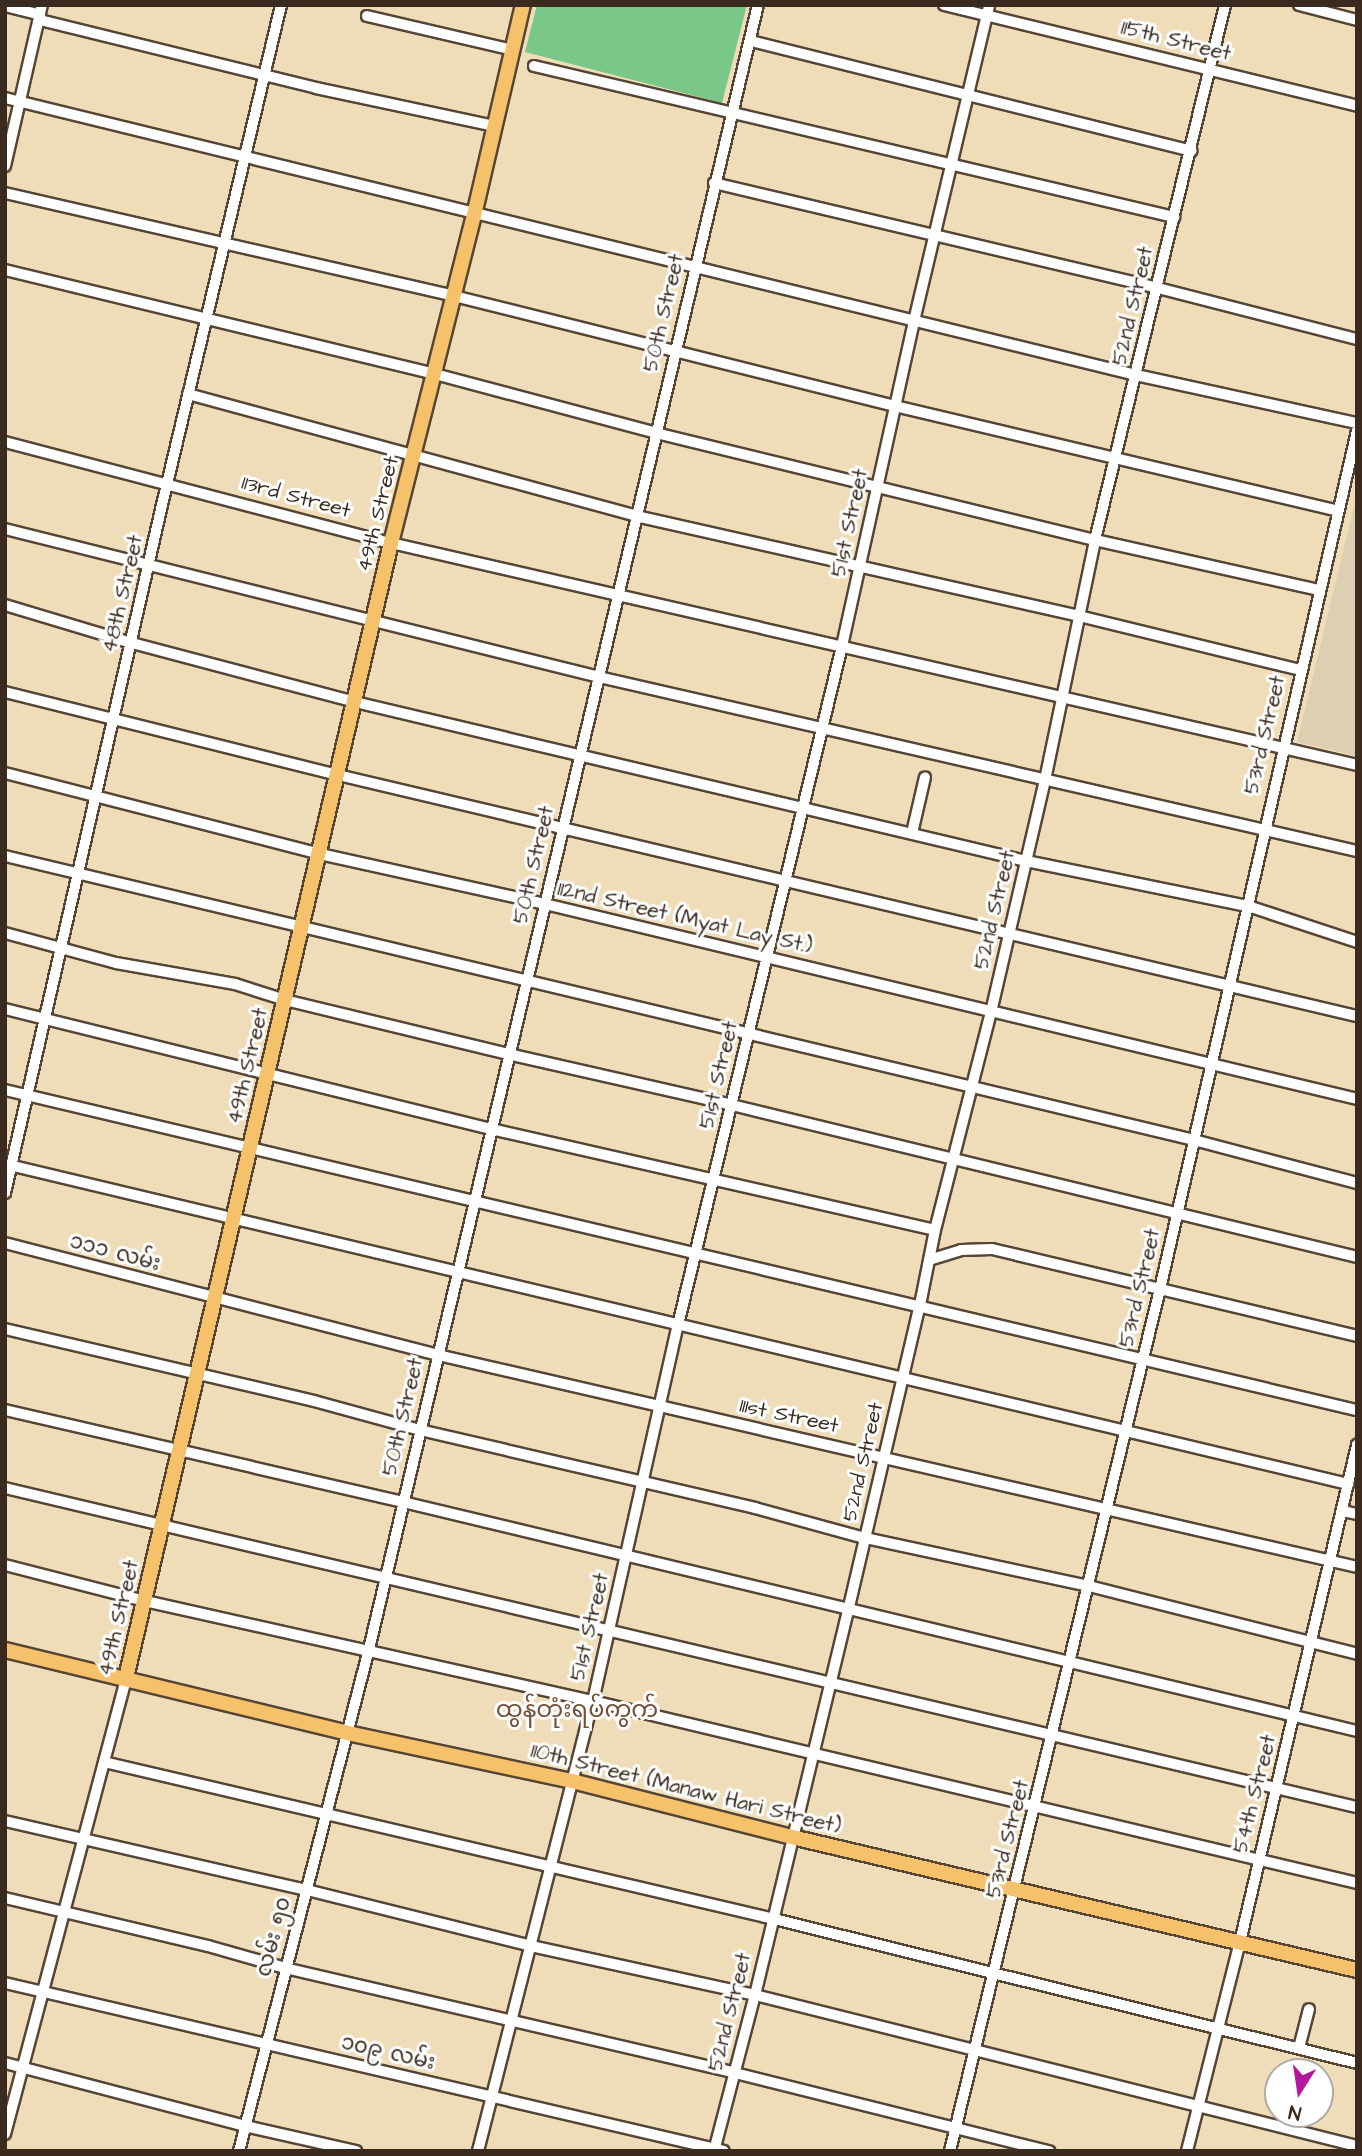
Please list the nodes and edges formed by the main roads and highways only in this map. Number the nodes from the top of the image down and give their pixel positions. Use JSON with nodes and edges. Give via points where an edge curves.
{"nodes":[{"id":1,"x":523,"y":5,"type":"edge"},
{"id":2,"x":5,"y":1650,"type":"edge"},
{"id":3,"x":126,"y":1678,"type":"junction"},
{"id":4,"x":1357,"y":1970,"type":"edge"}],
"edges":[{"from":1,"to":3,"type":"main road","name":"49th Street","via":[[391,543]]},
{"from":2,"to":3,"type":"main road","name":"110th Street (Manaw Hari Street)"},
{"from":3,"to":4,"type":"main road","name":"110th Street (Manaw Hari Street)"}]}
